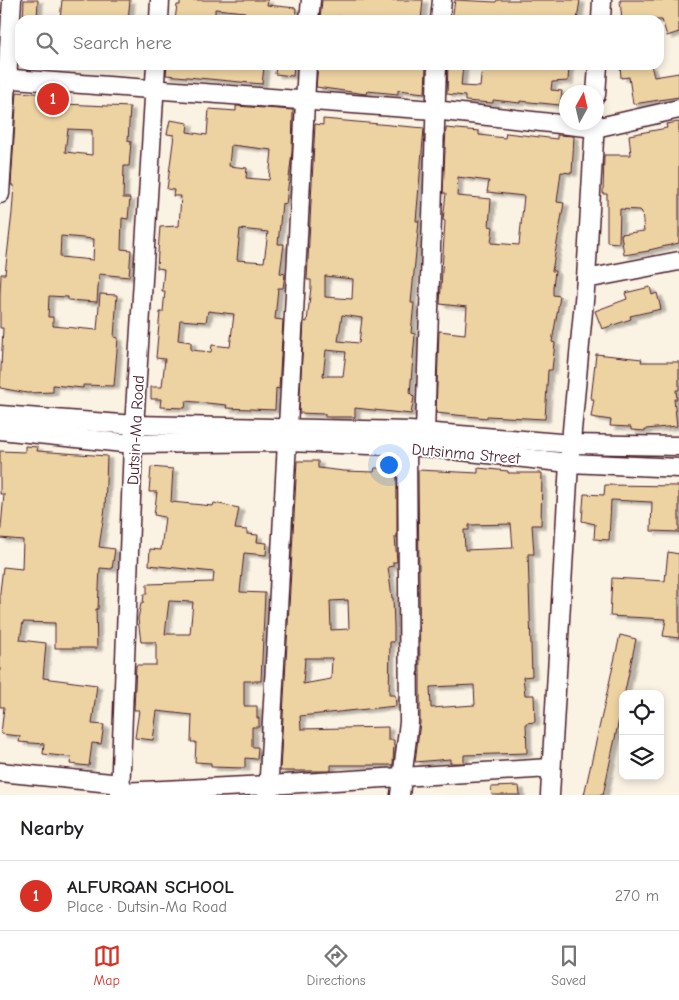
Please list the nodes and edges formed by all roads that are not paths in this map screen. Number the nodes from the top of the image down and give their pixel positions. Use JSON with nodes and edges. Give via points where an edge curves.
{"nodes":[{"id":1,"x":12,"y":0,"type":"edge"},
{"id":2,"x":160,"y":0,"type":"edge"},
{"id":3,"x":310,"y":0,"type":"edge"},
{"id":4,"x":442,"y":0,"type":"edge"},
{"id":5,"x":602,"y":0,"type":"edge"},
{"id":6,"x":159,"y":15,"type":"edge"},
{"id":7,"x":309,"y":15,"type":"edge"},
{"id":8,"x":440,"y":15,"type":"edge"},
{"id":9,"x":600,"y":15,"type":"edge"},
{"id":10,"x":156,"y":70,"type":"edge"},
{"id":11,"x":307,"y":70,"type":"edge"},
{"id":12,"x":437,"y":70,"type":"edge"},
{"id":13,"x":598,"y":70,"type":"edge"},
{"id":14,"x":3,"y":78,"type":"edge"},
{"id":15,"x":597,"y":85,"type":"edge"},
{"id":16,"x":155,"y":89,"type":"junction"},
{"id":17,"x":305,"y":100,"type":"junction"},
{"id":18,"x":679,"y":109,"type":"edge"},
{"id":19,"x":434,"y":110,"type":"junction"},
{"id":20,"x":559,"y":122,"type":"edge"},
{"id":21,"x":604,"y":123,"type":"edge"},
{"id":22,"x":595,"y":130,"type":"edge"},
{"id":23,"x":0,"y":194,"type":"edge"},
{"id":24,"x":679,"y":261,"type":"edge"},
{"id":25,"x":586,"y":279,"type":"junction"},
{"id":26,"x":0,"y":415,"type":"edge"},
{"id":27,"x":135,"y":425,"type":"junction"},
{"id":28,"x":0,"y":430,"type":"edge"},
{"id":29,"x":425,"y":432,"type":"junction"},
{"id":30,"x":288,"y":435,"type":"junction"},
{"id":31,"x":133,"y":444,"type":"junction"},
{"id":32,"x":572,"y":444,"type":"junction"},
{"id":33,"x":679,"y":446,"type":"edge"},
{"id":34,"x":407,"y":448,"type":"junction"},
{"id":35,"x":569,"y":463,"type":"junction"},
{"id":36,"x":679,"y":468,"type":"edge"},
{"id":37,"x":550,"y":768,"type":"junction"},
{"id":38,"x":0,"y":772,"type":"edge"},
{"id":39,"x":401,"y":777,"type":"junction"},
{"id":40,"x":121,"y":790,"type":"edge"},
{"id":41,"x":268,"y":790,"type":"edge"},
{"id":42,"x":400,"y":795,"type":"edge"},
{"id":43,"x":550,"y":795,"type":"edge"}],
"edges":[{"from":1,"to":14,"type":"street"},
{"from":2,"to":6,"type":"street"},
{"from":3,"to":7,"type":"street"},
{"from":4,"to":8,"type":"street"},
{"from":5,"to":9,"type":"street"},
{"from":10,"to":16,"type":"street","name":"Dutsin-Ma Road"},
{"from":11,"to":17,"type":"street"},
{"from":12,"to":19,"type":"street"},
{"from":13,"to":15,"type":"street"},
{"from":14,"to":16,"type":"street"},
{"from":14,"to":23,"type":"street"},
{"from":16,"to":17,"type":"street"},
{"from":16,"to":27,"type":"street","name":"Dutsin-Ma Road"},
{"from":17,"to":19,"type":"street"},
{"from":17,"to":30,"type":"street"},
{"from":18,"to":21,"type":"street"},
{"from":19,"to":20,"type":"street"},
{"from":19,"to":29,"type":"street"},
{"from":22,"to":25,"type":"street"},
{"from":24,"to":25,"type":"street"},
{"from":25,"to":32,"type":"street"},
{"from":26,"to":27,"type":"street","name":"Dutsinma Street"},
{"from":27,"to":30,"type":"street","name":"Dutsinma Street"},
{"from":27,"to":31,"type":"street","name":"Dutsin-Ma Road"},
{"from":28,"to":31,"type":"street","name":"Dutsinma Street"},
{"from":29,"to":30,"type":"street","name":"Dutsinma Street"},
{"from":29,"to":32,"type":"street","name":"Dutsinma Street"},
{"from":30,"to":31,"type":"street","name":"Dutsinma Street"},
{"from":30,"to":34,"type":"street","name":"Dutsinma Street"},
{"from":30,"to":41,"type":"street"},
{"from":31,"to":40,"type":"street","name":"Dutsin-Ma Road"},
{"from":32,"to":33,"type":"street","name":"Dutsinma Street"},
{"from":32,"to":35,"type":"street"},
{"from":34,"to":35,"type":"street","name":"Dutsinma Street"},
{"from":34,"to":39,"type":"street","via":[[409,722]]},
{"from":35,"to":36,"type":"street","name":"Dutsinma Street"},
{"from":35,"to":37,"type":"street"},
{"from":37,"to":39,"type":"street"},
{"from":37,"to":43,"type":"street"},
{"from":38,"to":40,"type":"street"},
{"from":39,"to":41,"type":"street"},
{"from":39,"to":42,"type":"street"},
{"from":40,"to":41,"type":"street"}]}
